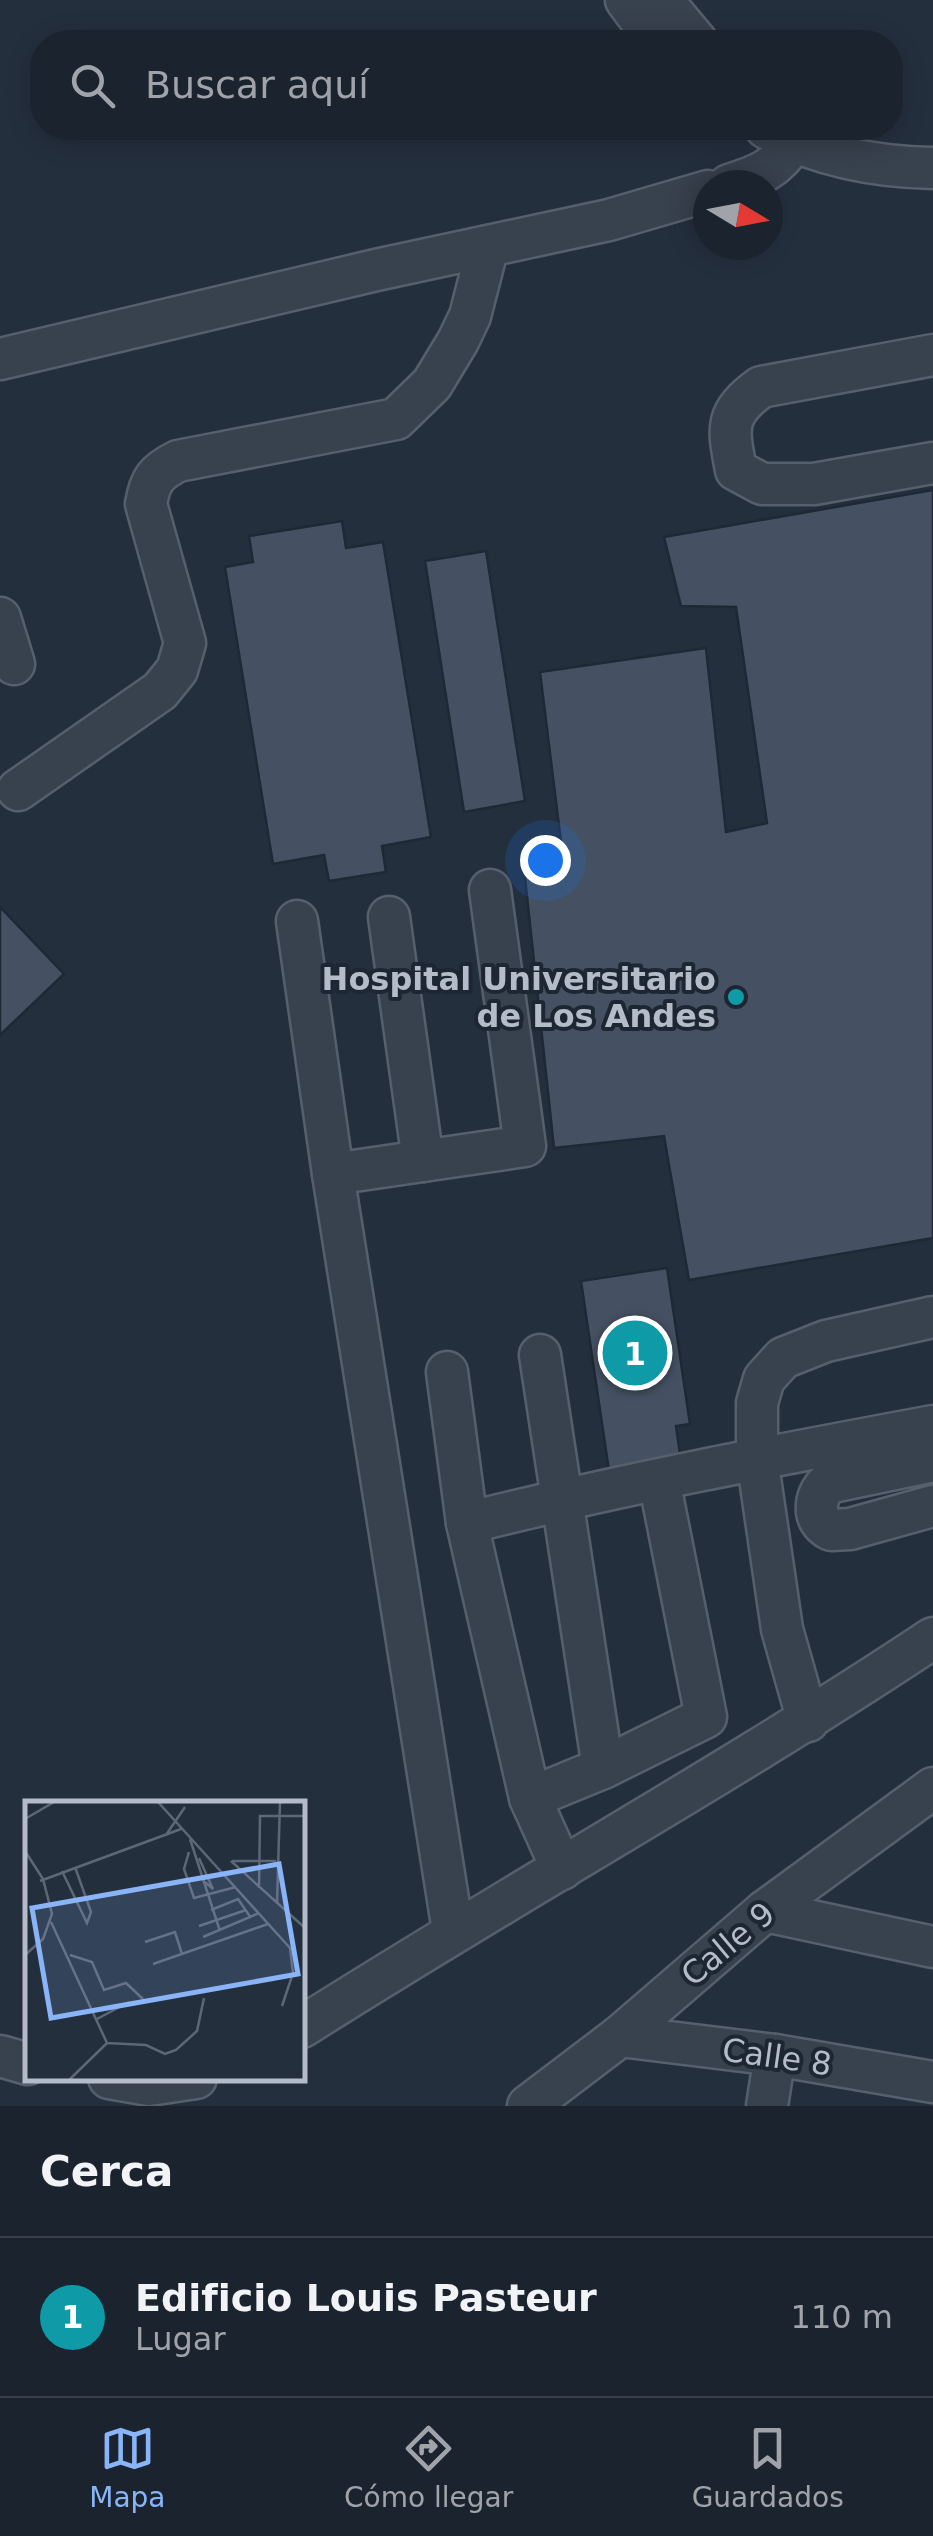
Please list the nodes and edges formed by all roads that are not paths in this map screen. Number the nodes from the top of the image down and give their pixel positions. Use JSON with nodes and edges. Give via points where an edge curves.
{"nodes":[{"id":1,"x":626,"y":0,"type":"edge"},
{"id":2,"x":662,"y":0,"type":"edge"},
{"id":3,"x":648,"y":30,"type":"edge"},
{"id":4,"x":687,"y":30,"type":"edge"},
{"id":5,"x":780,"y":140,"type":"edge"},
{"id":6,"x":794,"y":140,"type":"edge"},
{"id":7,"x":884,"y":140,"type":"edge"},
{"id":8,"x":933,"y":144,"type":"edge"},
{"id":9,"x":933,"y":168,"type":"edge"},
{"id":10,"x":770,"y":170,"type":"edge"},
{"id":11,"x":693,"y":195,"type":"edge"},
{"id":12,"x":488,"y":246,"type":"junction"},
{"id":13,"x":933,"y":355,"type":"edge"},
{"id":14,"x":0,"y":359,"type":"edge"},
{"id":15,"x":933,"y":463,"type":"edge"},
{"id":16,"x":0,"y":618,"type":"edge"},
{"id":17,"x":14,"y":664,"type":"dead end"},
{"id":18,"x":18,"y":790,"type":"dead end"},
{"id":19,"x":490,"y":890,"type":"dead end"},
{"id":20,"x":389,"y":917,"type":"dead end"},
{"id":21,"x":297,"y":921,"type":"dead end"},
{"id":22,"x":423,"y":1161,"type":"junction"},
{"id":23,"x":332,"y":1174,"type":"junction"},
{"id":24,"x":933,"y":1317,"type":"edge"},
{"id":25,"x":540,"y":1355,"type":"dead end"},
{"id":26,"x":447,"y":1372,"type":"dead end"},
{"id":27,"x":933,"y":1426,"type":"edge"},
{"id":28,"x":757,"y":1458,"type":"junction"},
{"id":29,"x":933,"y":1461,"type":"edge"},
{"id":30,"x":659,"y":1480,"type":"junction"},
{"id":31,"x":563,"y":1498,"type":"junction"},
{"id":32,"x":933,"y":1506,"type":"edge"},
{"id":33,"x":467,"y":1523,"type":"junction"},
{"id":34,"x":933,"y":1638,"type":"edge"},
{"id":35,"x":808,"y":1721,"type":"junction"},
{"id":36,"x":603,"y":1768,"type":"junction"},
{"id":37,"x":933,"y":1788,"type":"edge"},
{"id":38,"x":530,"y":1798,"type":"junction"},
{"id":39,"x":562,"y":1870,"type":"junction"},
{"id":40,"x":765,"y":1911,"type":"junction"},
{"id":41,"x":453,"y":1931,"type":"junction"},
{"id":42,"x":933,"y":1946,"type":"edge"},
{"id":43,"x":305,"y":2025,"type":"edge"},
{"id":44,"x":620,"y":2036,"type":"junction"},
{"id":45,"x":775,"y":2055,"type":"junction"},
{"id":46,"x":0,"y":2056,"type":"edge"},
{"id":47,"x":25,"y":2063,"type":"edge"},
{"id":48,"x":124,"y":2081,"type":"edge"},
{"id":49,"x":178,"y":2081,"type":"edge"},
{"id":50,"x":933,"y":2082,"type":"edge"},
{"id":51,"x":528,"y":2106,"type":"edge"},
{"id":52,"x":768,"y":2106,"type":"edge"}],
"edges":[{"from":1,"to":3,"type":"street"},
{"from":2,"to":4,"type":"street"},
{"from":5,"to":10,"type":"street","via":[[782,162]]},
{"from":6,"to":9,"type":"street","via":[[854,160]]},
{"from":7,"to":8,"type":"street"},
{"from":11,"to":12,"type":"street"},
{"from":12,"to":14,"type":"street"},
{"from":12,"to":18,"type":"street","via":[[458,341],[432,384],[396,419],[178,461],[150,481],[146,504],[186,643],[177,670],[160,691]]},
{"from":13,"to":15,"type":"street","via":[[760,387],[738,403],[729,433],[736,470],[762,484],[814,484]]},
{"from":16,"to":17,"type":"street"},
{"from":19,"to":22,"type":"street","via":[[525,1146]]},
{"from":20,"to":22,"type":"street"},
{"from":21,"to":23,"type":"street"},
{"from":22,"to":23,"type":"street"},
{"from":23,"to":41,"type":"street"},
{"from":24,"to":28,"type":"street","via":[[782,1358],[756,1404]]},
{"from":25,"to":31,"type":"street"},
{"from":26,"to":33,"type":"street"},
{"from":27,"to":28,"type":"street"},
{"from":28,"to":30,"type":"street"},
{"from":28,"to":35,"type":"street","via":[[782,1628]]},
{"from":29,"to":32,"type":"street","via":[[828,1483],[816,1502],[819,1518],[832,1530]]},
{"from":30,"to":31,"type":"street"},
{"from":30,"to":36,"type":"street","via":[[706,1717]]},
{"from":31,"to":33,"type":"street"},
{"from":31,"to":36,"type":"street"},
{"from":33,"to":38,"type":"street"},
{"from":34,"to":35,"type":"street"},
{"from":35,"to":39,"type":"street"},
{"from":36,"to":38,"type":"street"},
{"from":37,"to":40,"type":"street","name":"Calle 9"},
{"from":38,"to":39,"type":"street"},
{"from":39,"to":41,"type":"street"},
{"from":40,"to":42,"type":"street"},
{"from":40,"to":44,"type":"street","name":"Calle 9"},
{"from":41,"to":43,"type":"street"},
{"from":44,"to":45,"type":"street","name":"Calle 8"},
{"from":44,"to":51,"type":"street","name":"Calle 9"},
{"from":45,"to":50,"type":"street","name":"Calle 8"},
{"from":45,"to":52,"type":"street"},
{"from":46,"to":47,"type":"street"},
{"from":48,"to":49,"type":"street"}]}
